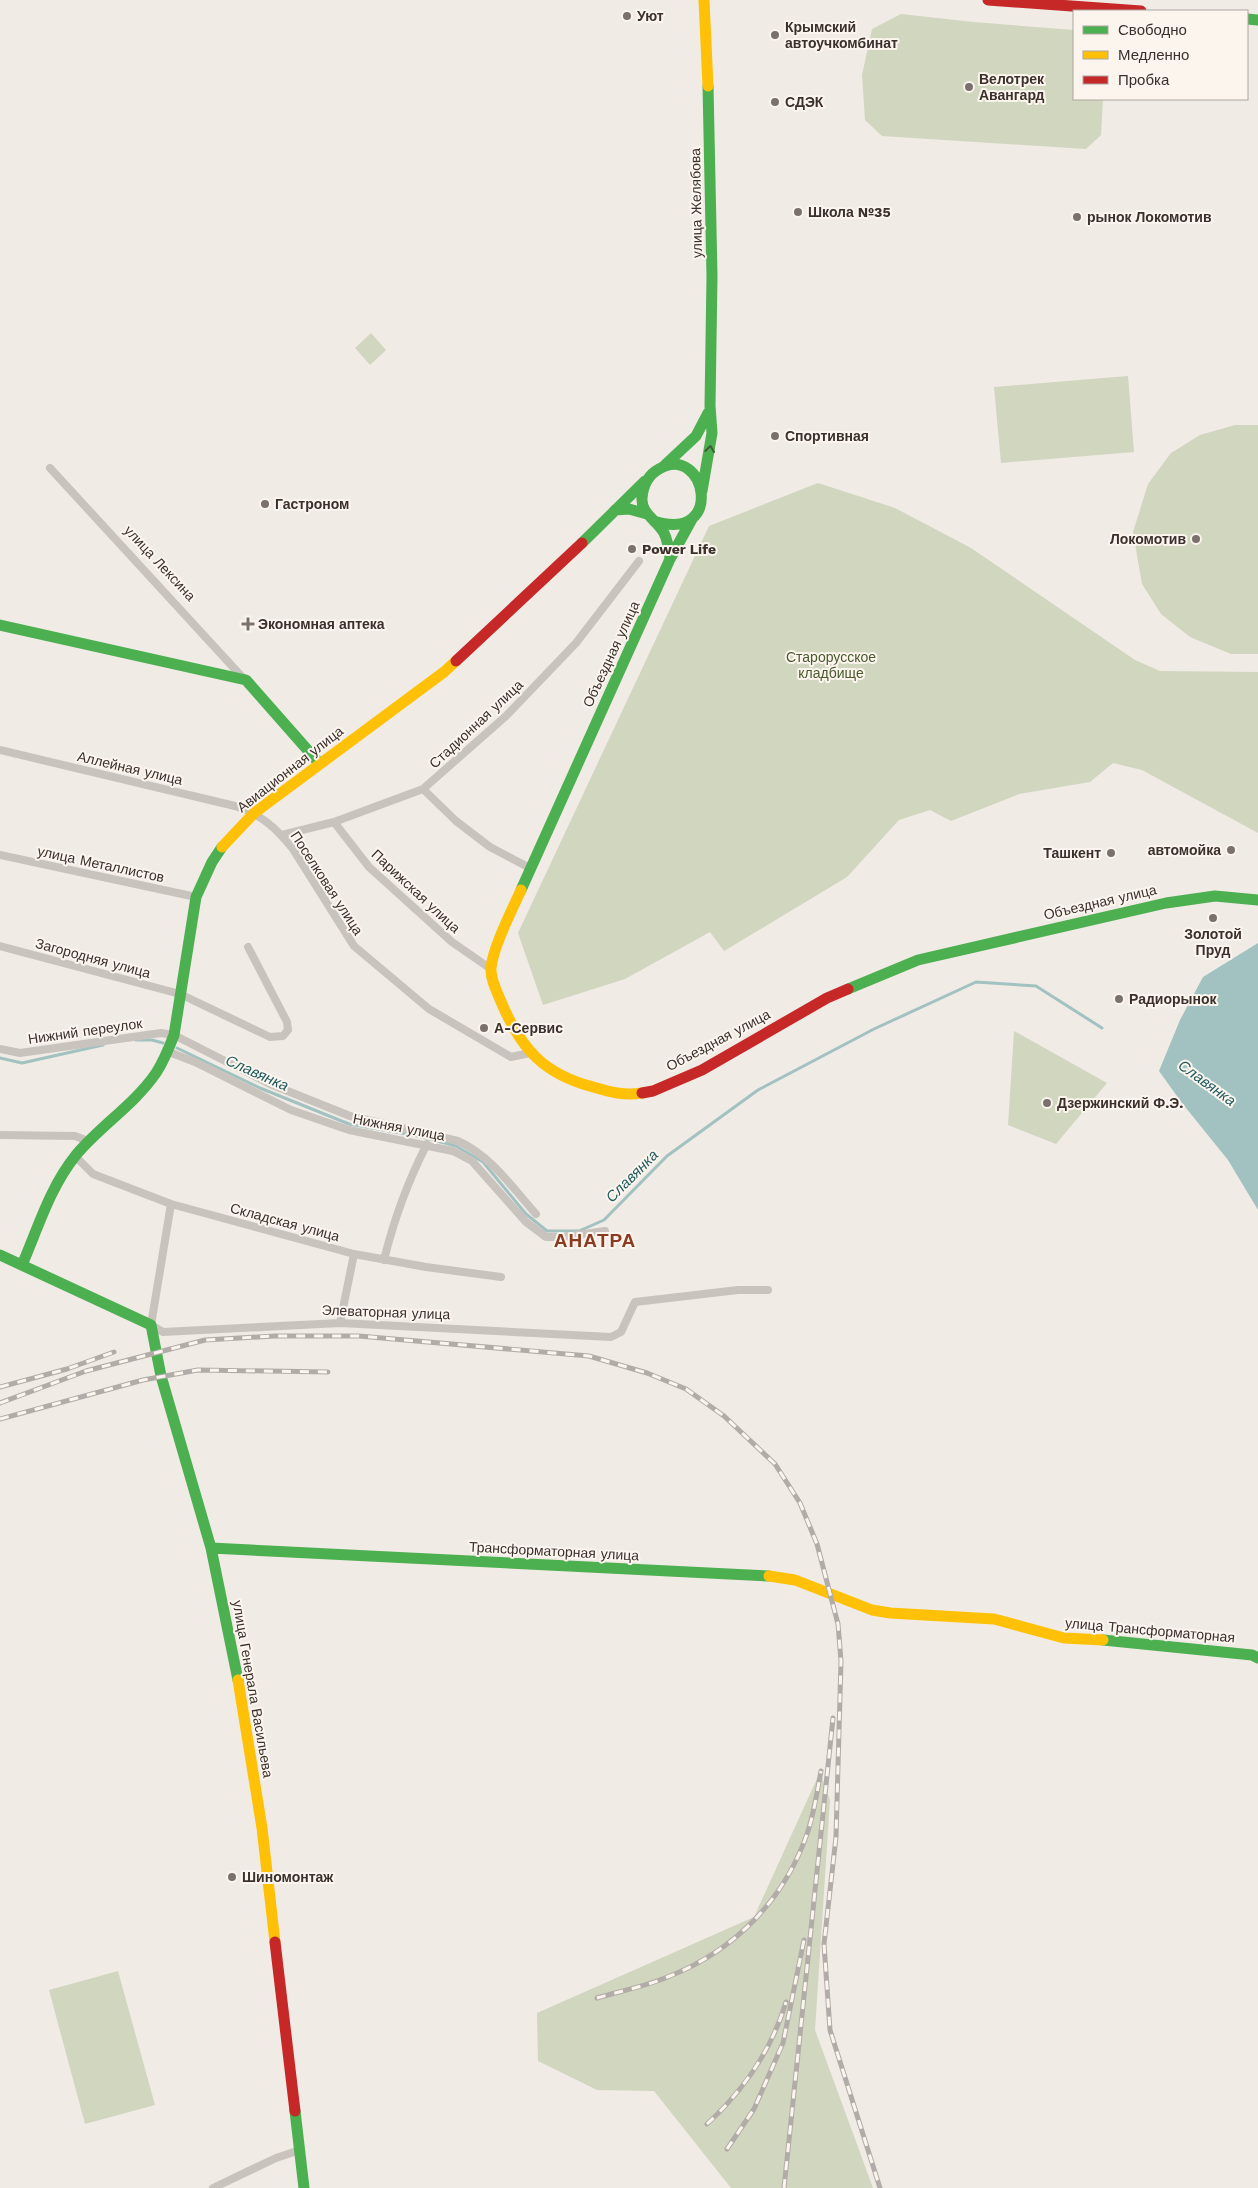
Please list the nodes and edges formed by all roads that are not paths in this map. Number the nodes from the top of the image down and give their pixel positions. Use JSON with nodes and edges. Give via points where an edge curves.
{"nodes":[{"id":1,"x":704,"y":0,"type":"edge"},
{"id":2,"x":988,"y":0,"type":"edge"},
{"id":3,"x":1127,"y":10,"type":"edge"},
{"id":4,"x":710,"y":406,"type":"junction"},
{"id":5,"x":665,"y":465,"type":"junction"},
{"id":6,"x":50,"y":468,"type":"dead end"},
{"id":7,"x":645,"y":482,"type":"junction"},
{"id":8,"x":702,"y":491,"type":"junction"},
{"id":9,"x":615,"y":510,"type":"junction"},
{"id":10,"x":650,"y":517,"type":"junction"},
{"id":11,"x":692,"y":519,"type":"junction"},
{"id":12,"x":670,"y":559,"type":"junction"},
{"id":13,"x":639,"y":561,"type":"dead end"},
{"id":14,"x":0,"y":625,"type":"edge"},
{"id":15,"x":246,"y":680,"type":"junction"},
{"id":16,"x":0,"y":750,"type":"edge"},
{"id":17,"x":319,"y":764,"type":"junction"},
{"id":18,"x":423,"y":789,"type":"junction"},
{"id":19,"x":254,"y":812,"type":"junction"},
{"id":20,"x":334,"y":822,"type":"junction"},
{"id":21,"x":282,"y":835,"type":"junction"},
{"id":22,"x":0,"y":855,"type":"edge"},
{"id":23,"x":530,"y":868,"type":"junction"},
{"id":24,"x":196,"y":897,"type":"junction"},
{"id":25,"x":1258,"y":900,"type":"edge"},
{"id":26,"x":0,"y":946,"type":"edge"},
{"id":27,"x":248,"y":946,"type":"dead end"},
{"id":28,"x":491,"y":969,"type":"junction"},
{"id":29,"x":180,"y":994,"type":"junction"},
{"id":30,"x":174,"y":1035,"type":"junction"},
{"id":31,"x":0,"y":1049,"type":"edge"},
{"id":32,"x":169,"y":1052,"type":"junction"},
{"id":33,"x":530,"y":1053,"type":"junction"},
{"id":34,"x":0,"y":1135,"type":"edge"},
{"id":35,"x":88,"y":1141,"type":"junction"},
{"id":36,"x":427,"y":1144,"type":"junction"},
{"id":37,"x":75,"y":1156,"type":"junction"},
{"id":38,"x":171,"y":1204,"type":"junction"},
{"id":39,"x":536,"y":1214,"type":"dead end"},
{"id":40,"x":605,"y":1231,"type":"dead end"},
{"id":41,"x":354,"y":1254,"type":"junction"},
{"id":42,"x":0,"y":1255,"type":"edge"},
{"id":43,"x":384,"y":1260,"type":"junction"},
{"id":44,"x":22,"y":1265,"type":"junction"},
{"id":45,"x":501,"y":1277,"type":"dead end"},
{"id":46,"x":768,"y":1290,"type":"dead end"},
{"id":47,"x":340,"y":1323,"type":"junction"},
{"id":48,"x":151,"y":1325,"type":"junction"},
{"id":49,"x":211,"y":1548,"type":"junction"},
{"id":50,"x":890,"y":1613,"type":"joint"},
{"id":51,"x":1258,"y":1658,"type":"edge"},
{"id":52,"x":300,"y":2150,"type":"junction"},
{"id":53,"x":213,"y":2188,"type":"edge"},
{"id":54,"x":304,"y":2188,"type":"edge"}],
"edges":[{"from":1,"to":4,"type":"main road","name":"улица Желябова","via":[[711,194]]},
{"from":2,"to":3,"type":"main road"},
{"from":4,"to":5,"type":"main road","via":[[705,424]]},
{"from":8,"to":4,"type":"main road","name":"улица Желябова","one_way":true,"via":[[712,433]]},
{"from":5,"to":7,"type":"main road"},
{"from":5,"to":8,"type":"main road","via":[[676,464],[691,470]]},
{"from":6,"to":15,"type":"street","name":"улица Лексина"},
{"from":7,"to":9,"type":"main road","name":"Авиационная улица"},
{"from":7,"to":10,"type":"main road","via":[[642,500]]},
{"from":8,"to":11,"type":"main road","via":[[702,504]]},
{"from":9,"to":10,"type":"main road","via":[[629,509]]},
{"from":9,"to":17,"type":"main road","name":"Авиационная улица","via":[[444,672]]},
{"from":10,"to":11,"type":"main road","via":[[672,526]]},
{"from":10,"to":12,"type":"main road","via":[[665,534]]},
{"from":11,"to":12,"type":"main road","name":"Объездная улица"},
{"from":12,"to":23,"type":"main road","name":"Объездная улица"},
{"from":13,"to":18,"type":"street","name":"Стадионная улица","via":[[576,643],[506,716]]},
{"from":14,"to":15,"type":"main road"},
{"from":15,"to":17,"type":"main road","name":"улица Лексина"},
{"from":16,"to":19,"type":"street","name":"Аллейная улица"},
{"from":17,"to":19,"type":"main road","name":"Авиационная улица"},
{"from":18,"to":20,"type":"street","name":"Стадионная улица"},
{"from":18,"to":23,"type":"street","via":[[456,822],[483,842]]},
{"from":19,"to":21,"type":"street","name":"Поселковая улица"},
{"from":19,"to":24,"type":"main road","name":"Авиационная улица","via":[[212,862]]},
{"from":20,"to":21,"type":"street","name":"Стадионная улица"},
{"from":20,"to":28,"type":"street","name":"Парижская улица","via":[[369,867],[452,942]]},
{"from":21,"to":33,"type":"street","name":"Поселковая улица","via":[[354,946],[429,1009],[511,1057]]},
{"from":22,"to":24,"type":"street","name":"улица Металлистов"},
{"from":23,"to":28,"type":"main road","name":"Объездная улица"},
{"from":24,"to":29,"type":"main road","name":"Авиационная улица"},
{"from":25,"to":33,"type":"main road","name":"Объездная улица","via":[[1215,896],[1166,903],[918,960],[827,998],[702,1070],[653,1091],[619,1094],[572,1081],[549,1069]]},
{"from":26,"to":29,"type":"street","name":"Загородняя улица"},
{"from":27,"to":29,"type":"street","name":"Загородняя улица","via":[[287,1022],[288,1030],[283,1036],[270,1037]]},
{"from":28,"to":33,"type":"main road","name":"Объездная улица","via":[[504,1011]]},
{"from":29,"to":30,"type":"main road","name":"Авиационная улица"},
{"from":30,"to":31,"type":"street","name":"Нижний переулок","via":[[151,1034],[20,1053]]},
{"from":30,"to":32,"type":"main road","name":"Авиационная улица"},
{"from":30,"to":39,"type":"street","name":"Нижняя улица","via":[[270,1084],[350,1116],[467,1145],[484,1156]]},
{"from":32,"to":35,"type":"main road","name":"Авиационная улица","via":[[154,1077]]},
{"from":32,"to":36,"type":"street","name":"Нижняя улица","via":[[291,1110],[348,1130]]},
{"from":34,"to":35,"type":"street","via":[[75,1136]]},
{"from":35,"to":37,"type":"main road","name":"Авиационная улица"},
{"from":36,"to":40,"type":"street","name":"Нижняя улица","via":[[454,1151],[472,1161],[526,1222],[546,1237]]},
{"from":36,"to":43,"type":"street","via":[[403,1196]]},
{"from":37,"to":38,"type":"street","name":"Складская улица","via":[[93,1174]]},
{"from":37,"to":44,"type":"main road","name":"Авиационная улица","via":[[61,1175]]},
{"from":38,"to":41,"type":"street","name":"Складская улица"},
{"from":38,"to":48,"type":"street","name":"улица Генерала Васильева"},
{"from":41,"to":43,"type":"street","name":"Складская улица"},
{"from":41,"to":47,"type":"street"},
{"from":42,"to":44,"type":"main road","name":"Элеваторная улица"},
{"from":43,"to":45,"type":"street","name":"Складская улица"},
{"from":44,"to":48,"type":"main road","name":"Элеваторная улица"},
{"from":46,"to":47,"type":"street","name":"Элеваторная улица","via":[[738,1290],[635,1302],[620,1332],[611,1337]]},
{"from":47,"to":48,"type":"street","name":"Элеваторная улица","via":[[163,1332]]},
{"from":48,"to":49,"type":"main road","name":"улица Генерала Васильева","via":[[161,1376]]},
{"from":49,"to":50,"type":"main road","name":"Трансформаторная улица","via":[[780,1577],[872,1610]]},
{"from":49,"to":52,"type":"main road","name":"улица Генерала Васильева","via":[[235,1660],[262,1828]]},
{"from":50,"to":51,"type":"main road","name":"улица Трансформаторная","via":[[994,1619],[1064,1638],[1252,1654]]},
{"from":52,"to":53,"type":"street"},
{"from":52,"to":54,"type":"main road","name":"улица Генерала Васильева"}]}
